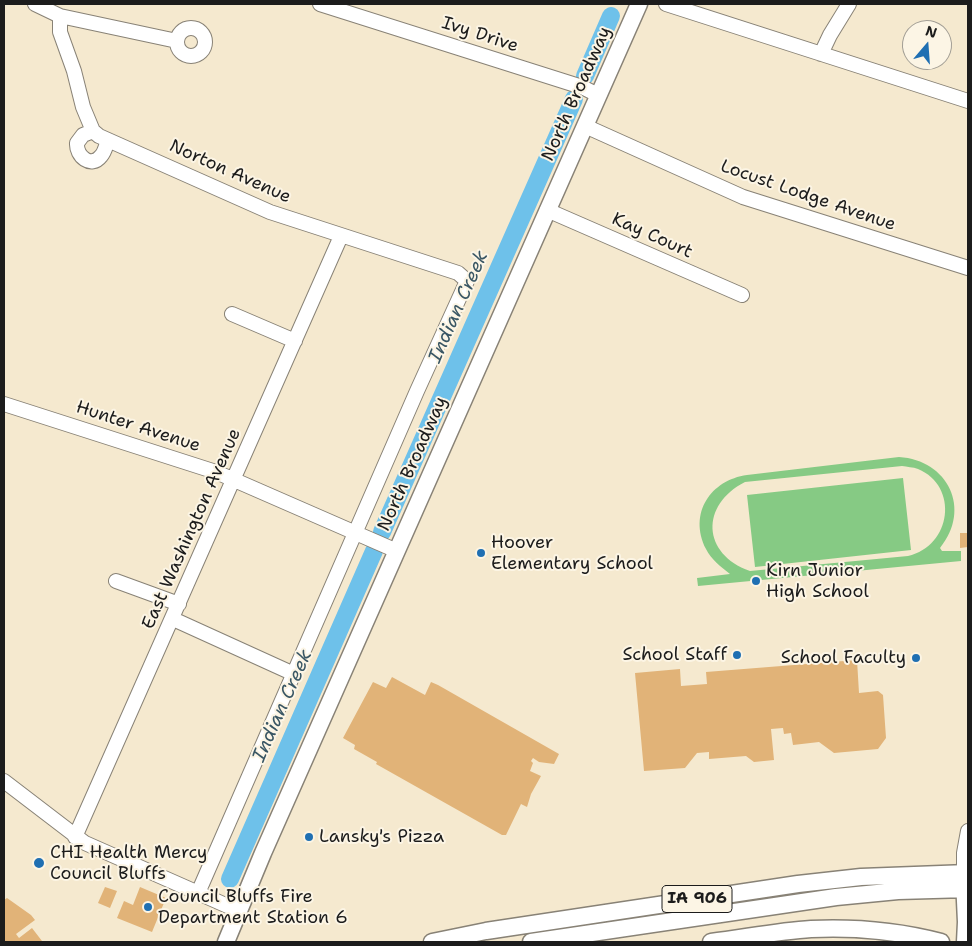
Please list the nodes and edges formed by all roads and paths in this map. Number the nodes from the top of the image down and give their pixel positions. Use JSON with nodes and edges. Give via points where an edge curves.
{"nodes":[{"id":1,"x":35,"y":4,"type":"edge"},
{"id":2,"x":320,"y":4,"type":"edge"},
{"id":3,"x":636,"y":4,"type":"edge"},
{"id":4,"x":666,"y":4,"type":"edge"},
{"id":5,"x":849,"y":4,"type":"edge"},
{"id":6,"x":60,"y":16,"type":"junction"},
{"id":7,"x":177,"y":41,"type":"dead end"},
{"id":8,"x":821,"y":54,"type":"junction"},
{"id":9,"x":598,"y":95,"type":"junction"},
{"id":10,"x":968,"y":101,"type":"edge"},
{"id":11,"x":585,"y":126,"type":"junction"},
{"id":12,"x":93,"y":131,"type":"junction"},
{"id":13,"x":108,"y":140,"type":"junction"},
{"id":14,"x":547,"y":210,"type":"junction"},
{"id":15,"x":341,"y":236,"type":"junction"},
{"id":16,"x":968,"y":268,"type":"edge"},
{"id":17,"x":467,"y":281,"type":"joint"},
{"id":18,"x":742,"y":295,"type":"dead end"},
{"id":19,"x":232,"y":314,"type":"dead end"},
{"id":20,"x":295,"y":341,"type":"junction"},
{"id":21,"x":4,"y":404,"type":"edge"},
{"id":22,"x":234,"y":480,"type":"junction"},
{"id":23,"x":355,"y":533,"type":"junction"},
{"id":24,"x":397,"y":551,"type":"junction"},
{"id":25,"x":116,"y":581,"type":"dead end"},
{"id":26,"x":179,"y":604,"type":"junction"},
{"id":27,"x":173,"y":619,"type":"junction"},
{"id":28,"x":294,"y":674,"type":"junction"},
{"id":29,"x":4,"y":782,"type":"edge"},
{"id":30,"x":968,"y":831,"type":"edge"},
{"id":31,"x":75,"y":837,"type":"junction"},
{"id":32,"x":966,"y":881,"type":"edge"},
{"id":33,"x":198,"y":893,"type":"junction"},
{"id":34,"x":239,"y":911,"type":"junction"},
{"id":35,"x":226,"y":942,"type":"edge"},
{"id":36,"x":432,"y":942,"type":"edge"},
{"id":37,"x":531,"y":942,"type":"edge"},
{"id":38,"x":711,"y":942,"type":"edge"},
{"id":39,"x":941,"y":942,"type":"edge"},
{"id":40,"x":965,"y":942,"type":"edge"}],
"edges":[{"from":1,"to":6,"type":"street"},
{"from":2,"to":9,"type":"street","name":"Ivy Drive"},
{"from":3,"to":9,"type":"main road","name":"North Broadway"},
{"from":4,"to":8,"type":"street"},
{"from":5,"to":8,"type":"street"},
{"from":6,"to":7,"type":"street"},
{"from":6,"to":12,"type":"street","via":[[60,32]]},
{"from":8,"to":10,"type":"street"},
{"from":9,"to":11,"type":"main road","name":"North Broadway"},
{"from":11,"to":14,"type":"main road","name":"North Broadway"},
{"from":11,"to":16,"type":"street","name":"Locust Lodge Avenue","via":[[743,197]]},
{"from":12,"to":13,"type":"street","name":"Norton Avenue"},
{"from":12,"to":13,"type":"street","via":[[83,135],[77,143],[81,158],[96,160]]},
{"from":13,"to":15,"type":"street","name":"Norton Avenue","via":[[270,212]]},
{"from":14,"to":18,"type":"street","name":"Kay Court"},
{"from":14,"to":24,"type":"main road","name":"North Broadway"},
{"from":15,"to":17,"type":"street","name":"Norton Avenue","via":[[458,273]]},
{"from":15,"to":20,"type":"street","name":"East Washington Avenue"},
{"from":17,"to":23,"type":"street","name":"North Broadway"},
{"from":19,"to":20,"type":"street"},
{"from":20,"to":22,"type":"street","name":"East Washington Avenue"},
{"from":21,"to":22,"type":"street","name":"Hunter Avenue"},
{"from":22,"to":23,"type":"street","name":"Hunter Avenue"},
{"from":22,"to":26,"type":"street","name":"East Washington Avenue"},
{"from":23,"to":24,"type":"street","name":"Hunter Avenue"},
{"from":23,"to":28,"type":"street","name":"North Broadway"},
{"from":24,"to":34,"type":"main road","name":"North Broadway"},
{"from":25,"to":26,"type":"street"},
{"from":26,"to":27,"type":"street","name":"East Washington Avenue"},
{"from":27,"to":28,"type":"street"},
{"from":27,"to":31,"type":"street","name":"East Washington Avenue"},
{"from":28,"to":33,"type":"street","name":"North Broadway"},
{"from":29,"to":31,"type":"street"},
{"from":30,"to":32,"type":"street","via":[[964,853]]},
{"from":31,"to":33,"type":"street"},
{"from":32,"to":36,"type":"main road","number":"IA 906","via":[[861,877],[798,884]]},
{"from":32,"to":37,"type":"main road","number":"IA 906"},
{"from":32,"to":40,"type":"main road"},
{"from":33,"to":34,"type":"street"},
{"from":34,"to":35,"type":"main road","name":"North Broadway"},
{"from":38,"to":39,"type":"main road","via":[[845,928],[894,932]]}]}
